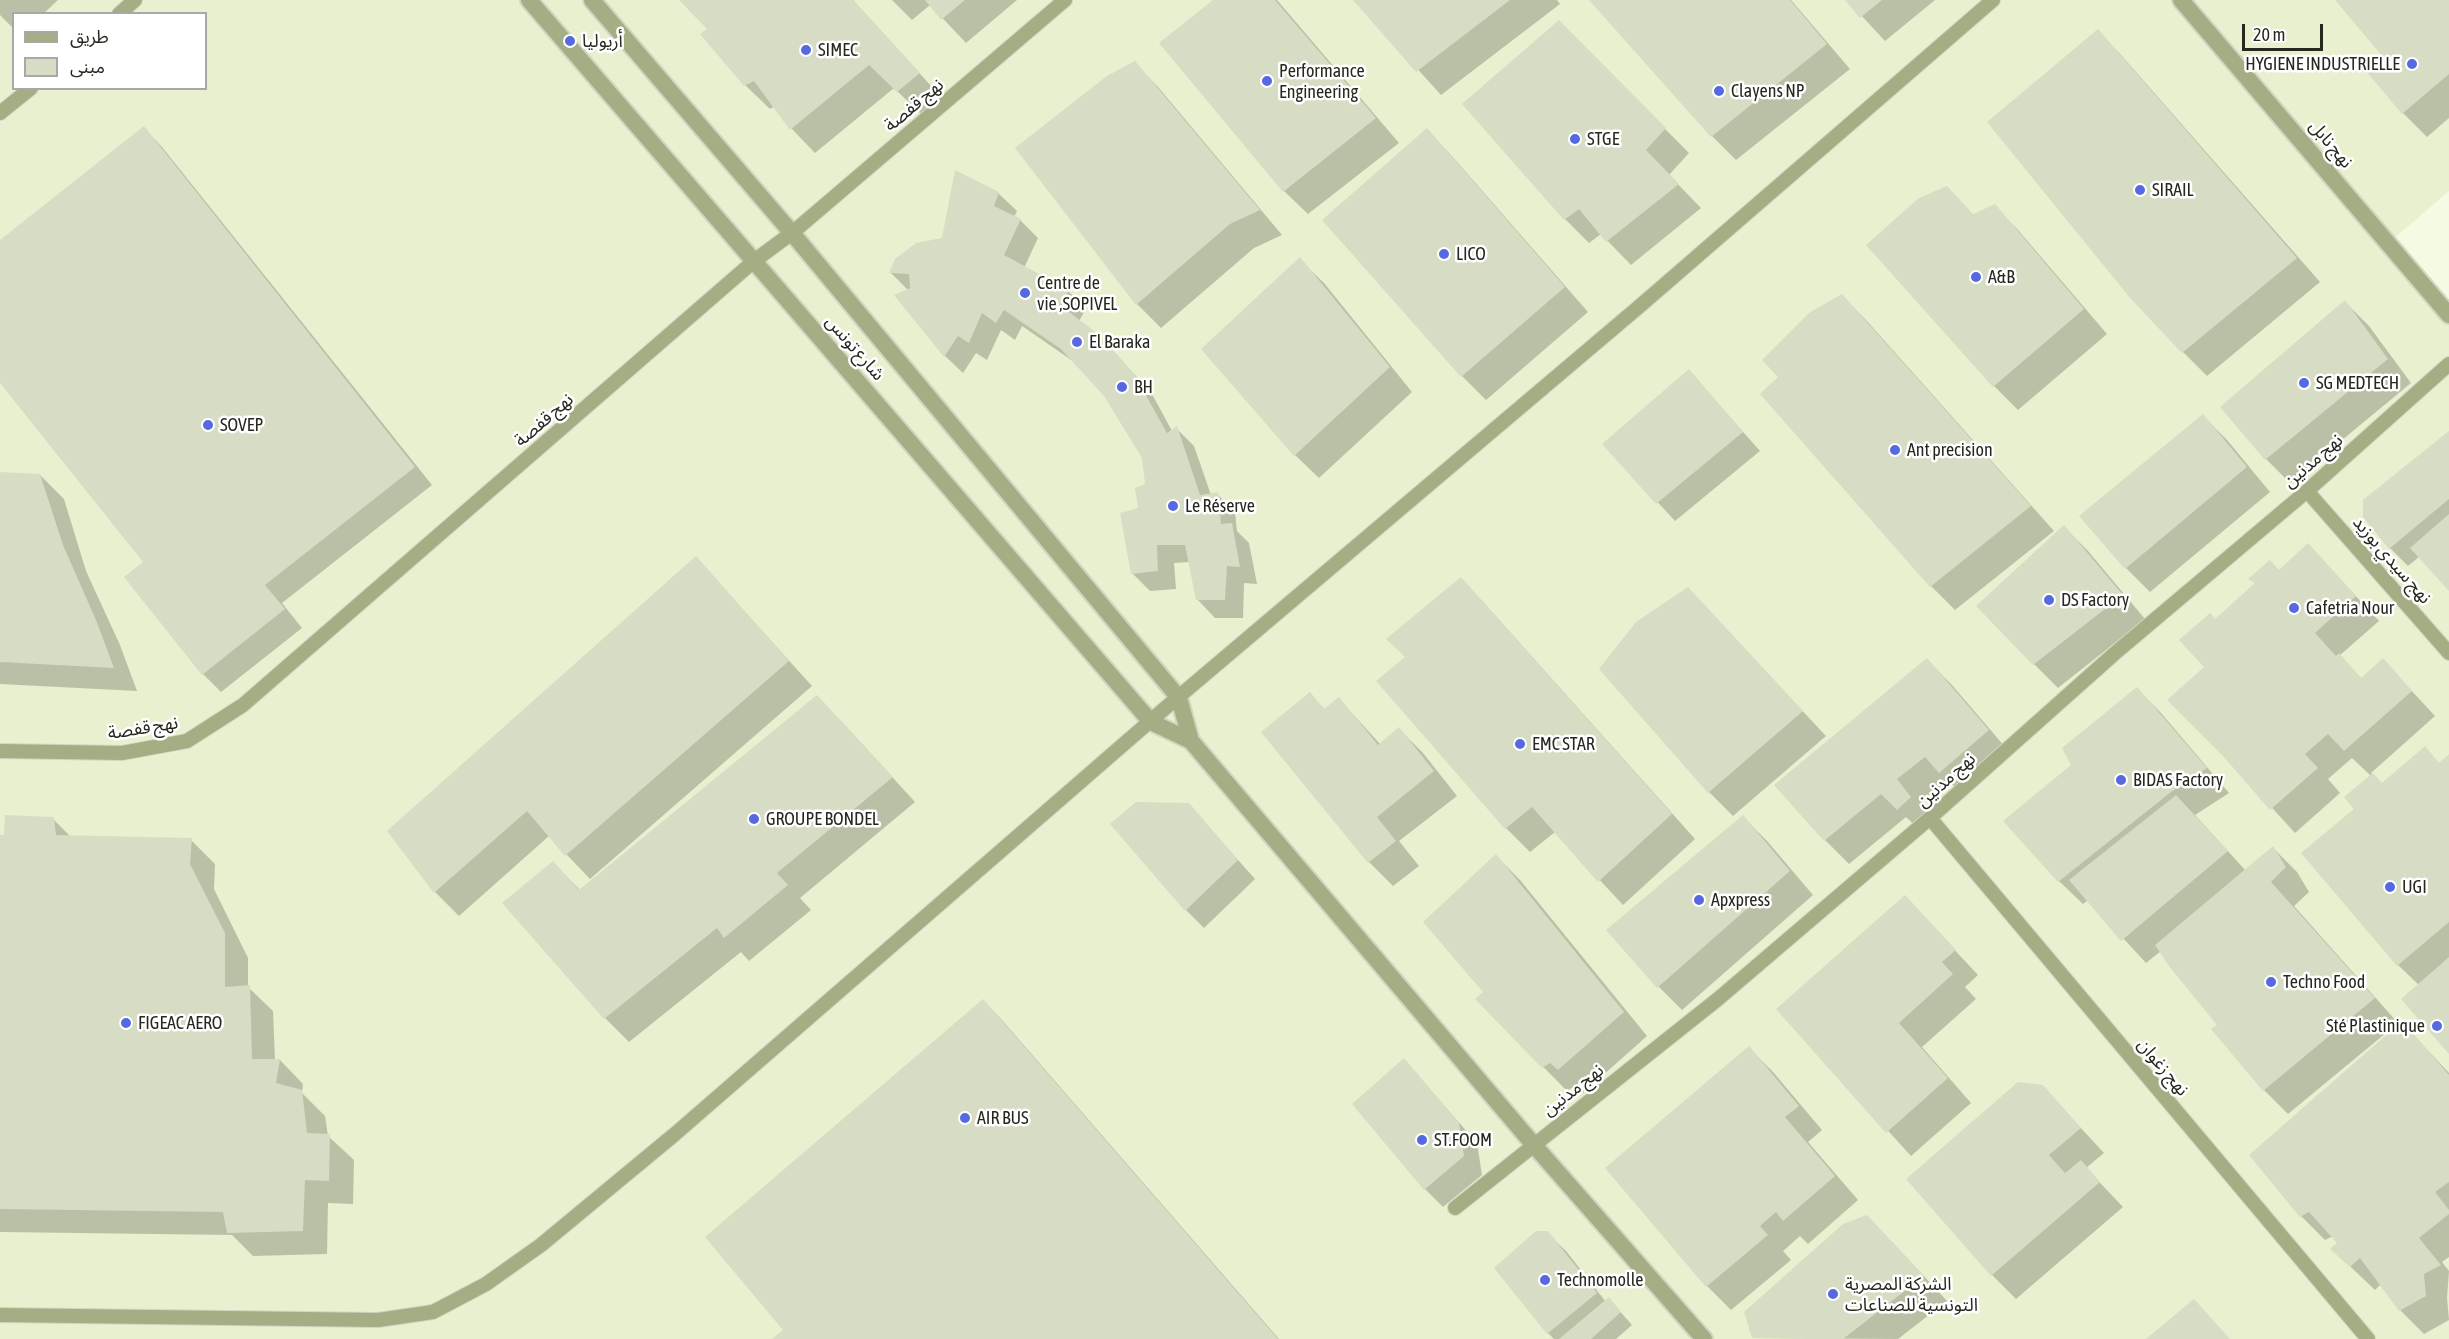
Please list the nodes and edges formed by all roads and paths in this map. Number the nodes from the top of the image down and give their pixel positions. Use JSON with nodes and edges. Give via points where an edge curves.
{"nodes":[{"id":1,"x":135,"y":0,"type":"edge"},
{"id":2,"x":529,"y":0,"type":"edge"},
{"id":3,"x":592,"y":0,"type":"edge"},
{"id":4,"x":1065,"y":0,"type":"edge"},
{"id":5,"x":1994,"y":0,"type":"edge"},
{"id":6,"x":2181,"y":0,"type":"edge"},
{"id":7,"x":121,"y":12,"type":"edge"},
{"id":8,"x":29,"y":90,"type":"edge"},
{"id":9,"x":0,"y":113,"type":"edge"},
{"id":10,"x":792,"y":232,"type":"junction"},
{"id":11,"x":754,"y":261,"type":"junction"},
{"id":12,"x":2449,"y":315,"type":"edge"},
{"id":13,"x":2449,"y":364,"type":"edge"},
{"id":14,"x":2307,"y":491,"type":"junction"},
{"id":15,"x":2449,"y":653,"type":"edge"},
{"id":16,"x":1179,"y":698,"type":"junction"},
{"id":17,"x":1150,"y":722,"type":"junction"},
{"id":18,"x":1191,"y":741,"type":"junction"},
{"id":19,"x":0,"y":751,"type":"edge"},
{"id":20,"x":1930,"y":818,"type":"junction"},
{"id":21,"x":1533,"y":1144,"type":"junction"},
{"id":22,"x":1455,"y":1208,"type":"dead end"},
{"id":23,"x":0,"y":1316,"type":"edge"},
{"id":24,"x":1704,"y":1339,"type":"edge"},
{"id":25,"x":2368,"y":1339,"type":"edge"}],
"edges":[{"from":1,"to":7,"type":"lane"},
{"from":2,"to":11,"type":"street","name":"شارع تونس"},
{"from":3,"to":10,"type":"street","name":"شارع تونس"},
{"from":4,"to":10,"type":"lane","name":"نهج قفصة"},
{"from":5,"to":16,"type":"lane"},
{"from":6,"to":12,"type":"street","name":"نهج نابل"},
{"from":8,"to":9,"type":"lane"},
{"from":10,"to":11,"type":"lane","name":"نهج قفصة"},
{"from":10,"to":16,"type":"street","name":"شارع تونس"},
{"from":11,"to":17,"type":"street","name":"شارع تونس"},
{"from":11,"to":19,"type":"lane","name":"نهج قفصة","via":[[243,705],[187,741],[122,753]]},
{"from":13,"to":14,"type":"lane","name":"نهج مدنين"},
{"from":14,"to":15,"type":"lane","name":"نهج سيدي بوزيد"},
{"from":14,"to":20,"type":"lane","name":"نهج مدنين","via":[[2114,654]]},
{"from":16,"to":17,"type":"lane"},
{"from":16,"to":18,"type":"street"},
{"from":17,"to":18,"type":"street"},
{"from":17,"to":23,"type":"lane","via":[[675,1134],[541,1245],[486,1284],[433,1312],[378,1320]]},
{"from":18,"to":21,"type":"street"},
{"from":20,"to":21,"type":"lane","name":"نهج مدنين","via":[[1718,999]]},
{"from":20,"to":25,"type":"lane","name":"نهج زغوان"},
{"from":21,"to":22,"type":"lane","name":"نهج مدنين"},
{"from":21,"to":24,"type":"street"}]}
